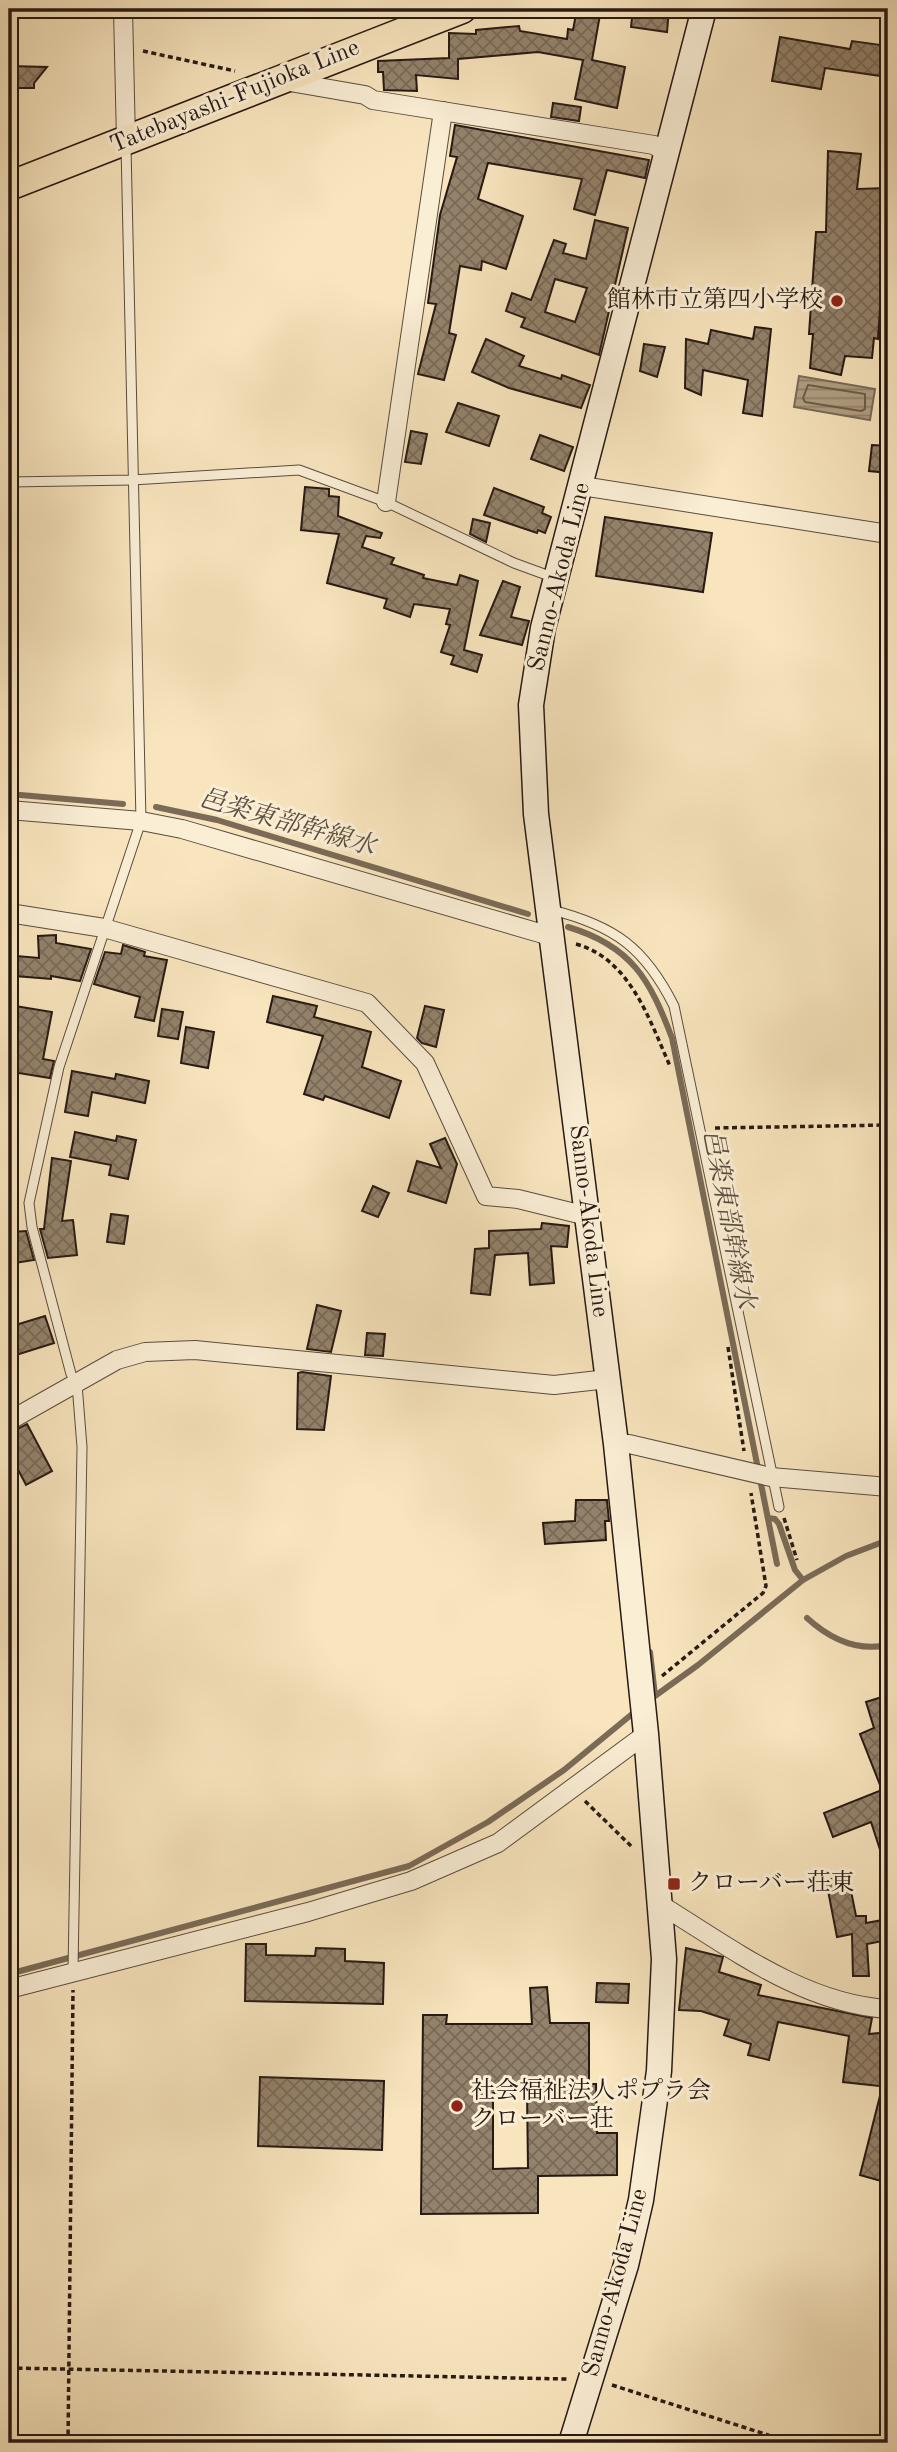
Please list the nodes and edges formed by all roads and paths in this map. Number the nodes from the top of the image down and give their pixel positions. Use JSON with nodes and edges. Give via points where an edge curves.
{"nodes":[{"id":1,"x":123,"y":9,"type":"edge"},
{"id":2,"x":462,"y":9,"type":"edge"},
{"id":3,"x":704,"y":9,"type":"edge"},
{"id":4,"x":408,"y":19,"type":"edge"},
{"id":5,"x":124,"y":47,"type":"junction"},
{"id":6,"x":239,"y":72,"type":"dead end"},
{"id":7,"x":277,"y":80,"type":"junction"},
{"id":8,"x":443,"y":111,"type":"junction"},
{"id":9,"x":126,"y":141,"type":"junction"},
{"id":10,"x":667,"y":154,"type":"junction"},
{"id":11,"x":9,"y":186,"type":"edge"},
{"id":12,"x":132,"y":480,"type":"junction"},
{"id":13,"x":9,"y":482,"type":"edge"},
{"id":14,"x":582,"y":486,"type":"junction"},
{"id":15,"x":386,"y":502,"type":"junction"},
{"id":16,"x":888,"y":534,"type":"edge"},
{"id":17,"x":556,"y":578,"type":"junction"},
{"id":18,"x":9,"y":810,"type":"edge"},
{"id":19,"x":141,"y":821,"type":"junction"},
{"id":20,"x":547,"y":909,"type":"junction"},
{"id":21,"x":9,"y":913,"type":"edge"},
{"id":22,"x":104,"y":928,"type":"junction"},
{"id":23,"x":551,"y":936,"type":"junction"},
{"id":24,"x":673,"y":1079,"type":"dead end"},
{"id":25,"x":888,"y":1125,"type":"edge"},
{"id":26,"x":701,"y":1129,"type":"junction"},
{"id":27,"x":587,"y":1216,"type":"junction"},
{"id":28,"x":727,"y":1340,"type":"dead end"},
{"id":29,"x":608,"y":1379,"type":"junction"},
{"id":30,"x":77,"y":1384,"type":"junction"},
{"id":31,"x":9,"y":1420,"type":"edge"},
{"id":32,"x":616,"y":1444,"type":"junction"},
{"id":33,"x":748,"y":1471,"type":"junction"},
{"id":34,"x":770,"y":1477,"type":"junction"},
{"id":35,"x":888,"y":1487,"type":"edge"},
{"id":36,"x":779,"y":1507,"type":"joint"},
{"id":37,"x":797,"y":1560,"type":"dead end"},
{"id":38,"x":641,"y":1686,"type":"junction"},
{"id":39,"x":646,"y":1734,"type":"junction"},
{"id":40,"x":573,"y":1790,"type":"junction"},
{"id":41,"x":659,"y":1872,"type":"junction"},
{"id":42,"x":661,"y":1905,"type":"junction"},
{"id":43,"x":73,"y":1971,"type":"junction"},
{"id":44,"x":9,"y":1989,"type":"edge"},
{"id":45,"x":888,"y":2009,"type":"edge"},
{"id":46,"x":9,"y":2368,"type":"edge"},
{"id":47,"x":69,"y":2370,"type":"junction"},
{"id":48,"x":591,"y":2379,"type":"junction"},
{"id":49,"x":68,"y":2443,"type":"edge"},
{"id":50,"x":571,"y":2443,"type":"edge"},
{"id":51,"x":793,"y":2443,"type":"edge"}],
"edges":[{"from":1,"to":5,"type":"street"},
{"from":2,"to":4,"type":"main road","name":"Tatebayashi-Fujioka Line"},
{"from":3,"to":10,"type":"main road","name":"Sanno-Akoda Line"},
{"from":4,"to":7,"type":"main road","name":"Tatebayashi-Fujioka Line"},
{"from":5,"to":6,"type":"path"},
{"from":5,"to":9,"type":"street"},
{"from":7,"to":8,"type":"street"},
{"from":7,"to":9,"type":"main road","name":"Tatebayashi-Fujioka Line"},
{"from":8,"to":10,"type":"street","via":[[654,145]]},
{"from":8,"to":15,"type":"street"},
{"from":9,"to":11,"type":"main road","name":"Tatebayashi-Fujioka Line"},
{"from":9,"to":12,"type":"lane"},
{"from":10,"to":14,"type":"main road","name":"Sanno-Akoda Line"},
{"from":12,"to":13,"type":"lane"},
{"from":12,"to":15,"type":"lane","via":[[299,470]]},
{"from":12,"to":19,"type":"lane"},
{"from":14,"to":16,"type":"street"},
{"from":14,"to":17,"type":"main road","name":"Sanno-Akoda Line"},
{"from":15,"to":17,"type":"lane"},
{"from":17,"to":20,"type":"main road","name":"Sanno-Akoda Line","via":[[536,660],[531,705],[536,814]]},
{"from":18,"to":19,"type":"street"},
{"from":19,"to":22,"type":"lane"},
{"from":19,"to":23,"type":"street"},
{"from":20,"to":23,"type":"main road","name":"Sanno-Akoda Line"},
{"from":20,"to":26,"type":"lane","via":[[614,934],[657,973],[674,1006]]},
{"from":21,"to":22,"type":"street"},
{"from":22,"to":27,"type":"street","via":[[367,1003],[425,1063],[486,1196]]},
{"from":22,"to":30,"type":"lane","via":[[59,1067],[29,1203],[46,1281]]},
{"from":23,"to":24,"type":"path","via":[[591,948],[634,987]]},
{"from":23,"to":27,"type":"main road","name":"Sanno-Akoda Line"},
{"from":25,"to":26,"type":"path"},
{"from":26,"to":34,"type":"lane"},
{"from":27,"to":29,"type":"main road","name":"Sanno-Akoda Line"},
{"from":28,"to":33,"type":"path"},
{"from":29,"to":30,"type":"street","via":[[554,1385],[195,1350],[145,1352],[117,1360]]},
{"from":29,"to":32,"type":"main road","name":"Sanno-Akoda Line"},
{"from":30,"to":31,"type":"street"},
{"from":30,"to":43,"type":"lane","via":[[82,1447]]},
{"from":32,"to":33,"type":"street"},
{"from":32,"to":38,"type":"main road","name":"Sanno-Akoda Line"},
{"from":33,"to":34,"type":"street"},
{"from":33,"to":38,"type":"path","via":[[766,1586],[763,1593],[663,1676]]},
{"from":34,"to":35,"type":"street"},
{"from":34,"to":36,"type":"lane"},
{"from":36,"to":37,"type":"path"},
{"from":38,"to":39,"type":"main road","name":"Sanno-Akoda Line"},
{"from":39,"to":40,"type":"street"},
{"from":39,"to":41,"type":"main road","name":"Sanno-Akoda Line"},
{"from":40,"to":41,"type":"path"},
{"from":40,"to":43,"type":"street","via":[[498,1843],[411,1881]]},
{"from":41,"to":42,"type":"main road","name":"Sanno-Akoda Line"},
{"from":42,"to":45,"type":"street","via":[[751,1961],[838,2001]]},
{"from":42,"to":48,"type":"main road","name":"Sanno-Akoda Line","via":[[663,2014],[641,2200]]},
{"from":43,"to":44,"type":"street"},
{"from":43,"to":47,"type":"path"},
{"from":46,"to":47,"type":"path"},
{"from":47,"to":48,"type":"path"},
{"from":47,"to":49,"type":"path"},
{"from":48,"to":50,"type":"main road","name":"Sanno-Akoda Line"},
{"from":48,"to":51,"type":"path"}]}
